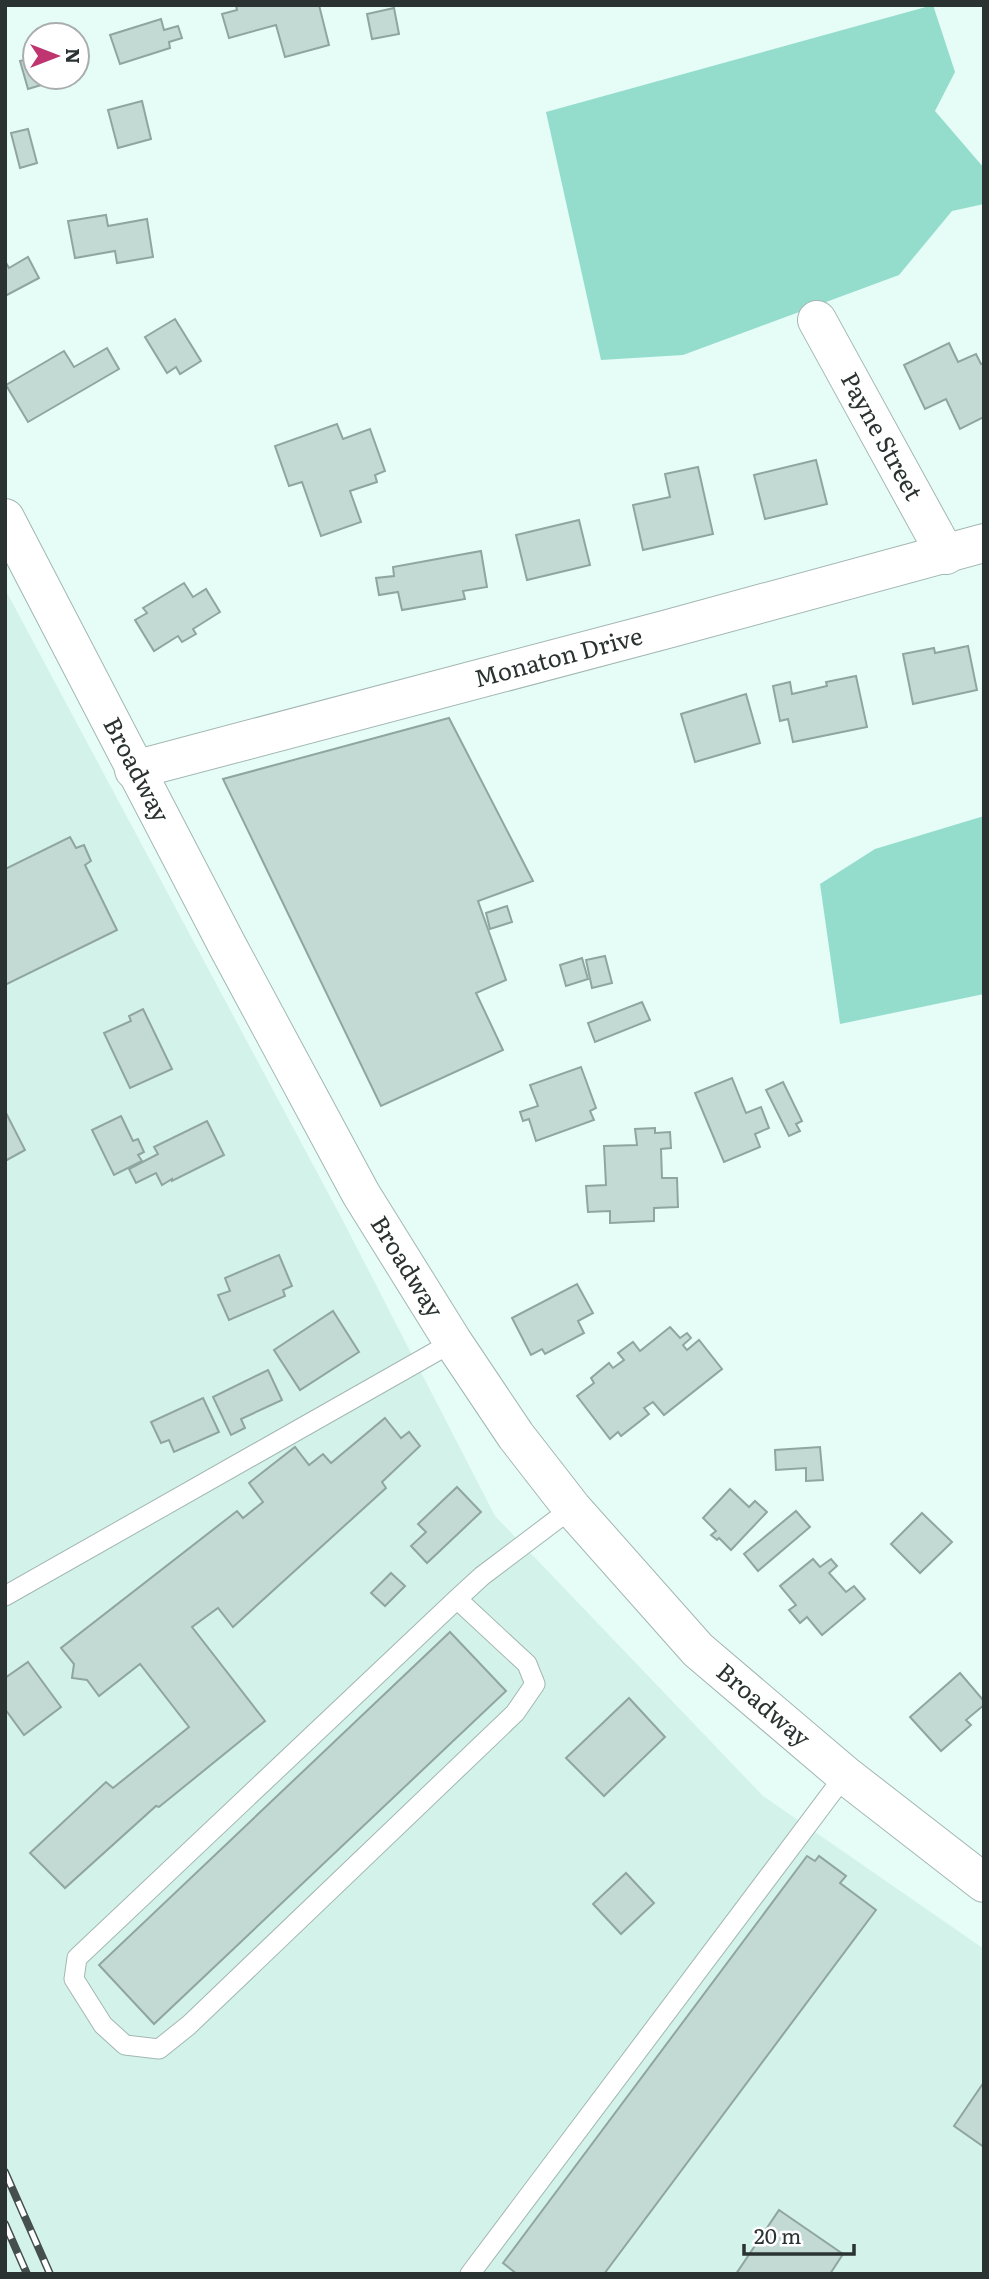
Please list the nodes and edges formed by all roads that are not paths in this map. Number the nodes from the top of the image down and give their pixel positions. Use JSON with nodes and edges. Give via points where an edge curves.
{"nodes":[{"id":1,"x":817,"y":320,"type":"dead end"},
{"id":2,"x":5,"y":518,"type":"edge"},
{"id":3,"x":984,"y":543,"type":"edge"},
{"id":4,"x":946,"y":555,"type":"junction"},
{"id":5,"x":134,"y":770,"type":"junction"},
{"id":6,"x":453,"y":1342,"type":"junction"},
{"id":7,"x":572,"y":1508,"type":"junction"},
{"id":8,"x":5,"y":1596,"type":"edge"},
{"id":9,"x":457,"y":1599,"type":"junction"},
{"id":10,"x":845,"y":1775,"type":"junction"},
{"id":11,"x":984,"y":1883,"type":"edge"},
{"id":12,"x":470,"y":2274,"type":"edge"}],
"edges":[{"from":1,"to":4,"type":"street","name":"Payne Street"},
{"from":2,"to":5,"type":"street","name":"Broadway"},
{"from":3,"to":4,"type":"street","name":"Monaton Drive"},
{"from":4,"to":5,"type":"street","name":"Monaton Drive"},
{"from":5,"to":6,"type":"street","name":"Broadway","via":[[361,1194]]},
{"from":6,"to":7,"type":"street","name":"Broadway","via":[[516,1436]]},
{"from":6,"to":8,"type":"lane"},
{"from":7,"to":9,"type":"lane"},
{"from":7,"to":10,"type":"street","name":"Broadway","via":[[698,1650]]},
{"from":9,"to":9,"type":"lane","via":[[77,1958],[74,1979],[103,2025],[125,2045],[159,2049],[189,2025],[515,1713],[535,1684],[527,1664]]},
{"from":10,"to":11,"type":"street","name":"Broadway"},
{"from":10,"to":12,"type":"lane"}]}
